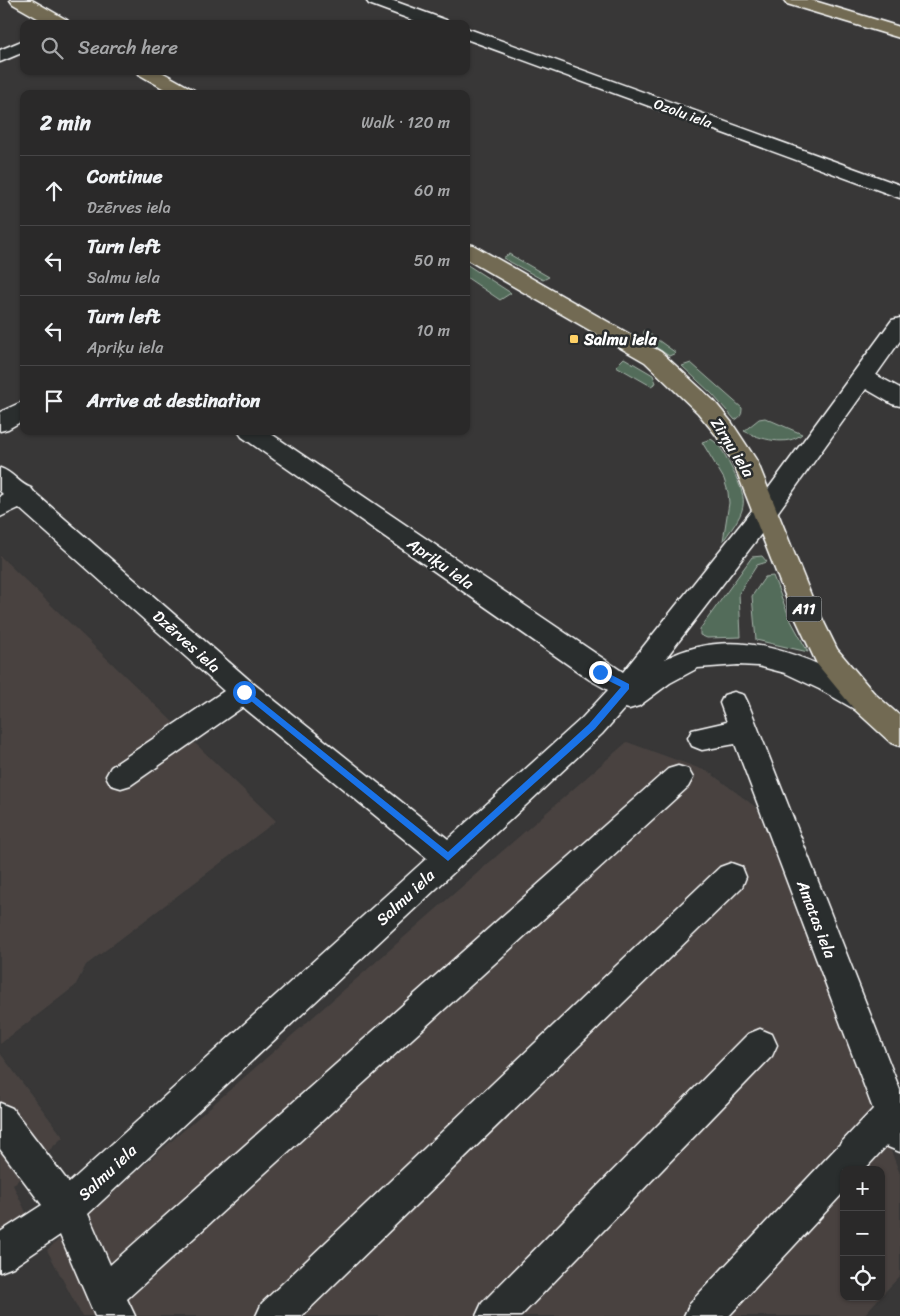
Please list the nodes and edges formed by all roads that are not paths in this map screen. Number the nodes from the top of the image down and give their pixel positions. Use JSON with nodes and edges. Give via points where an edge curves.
{"nodes":[{"id":1,"x":19,"y":0,"type":"edge"},
{"id":2,"x":375,"y":0,"type":"edge"},
{"id":3,"x":793,"y":0,"type":"edge"},
{"id":4,"x":54,"y":20,"type":"edge"},
{"id":5,"x":429,"y":20,"type":"edge"},
{"id":6,"x":900,"y":33,"type":"edge"},
{"id":7,"x":470,"y":34,"type":"edge"},
{"id":8,"x":20,"y":48,"type":"edge"},
{"id":9,"x":0,"y":57,"type":"edge"},
{"id":10,"x":153,"y":75,"type":"edge"},
{"id":11,"x":180,"y":90,"type":"edge"},
{"id":12,"x":900,"y":192,"type":"edge"},
{"id":13,"x":470,"y":252,"type":"edge"},
{"id":14,"x":900,"y":325,"type":"edge"},
{"id":15,"x":861,"y":377,"type":"junction"},
{"id":16,"x":900,"y":398,"type":"edge"},
{"id":17,"x":20,"y":411,"type":"edge"},
{"id":18,"x":0,"y":423,"type":"edge"},
{"id":19,"x":256,"y":435,"type":"edge"},
{"id":20,"x":0,"y":477,"type":"edge"},
{"id":21,"x":11,"y":501,"type":"edge"},
{"id":22,"x":766,"y":510,"type":"junction"},
{"id":23,"x":630,"y":690,"type":"junction"},
{"id":24,"x":244,"y":692,"type":"junction"},
{"id":25,"x":864,"y":701,"type":"junction"},
{"id":26,"x":900,"y":734,"type":"edge"},
{"id":27,"x":702,"y":738,"type":"dead end"},
{"id":28,"x":121,"y":776,"type":"dead end"},
{"id":29,"x":678,"y":778,"type":"dead end"},
{"id":30,"x":448,"y":857,"type":"junction"},
{"id":31,"x":731,"y":877,"type":"dead end"},
{"id":32,"x":760,"y":1045,"type":"dead end"},
{"id":33,"x":0,"y":1120,"type":"edge"},
{"id":34,"x":896,"y":1124,"type":"edge"},
{"id":35,"x":67,"y":1209,"type":"junction"},
{"id":36,"x":0,"y":1254,"type":"edge"},
{"id":37,"x":110,"y":1306,"type":"edge"},
{"id":38,"x":275,"y":1316,"type":"edge"},
{"id":39,"x":495,"y":1316,"type":"edge"},
{"id":40,"x":703,"y":1316,"type":"edge"}],
"edges":[{"from":1,"to":4,"type":"highway"},
{"from":2,"to":5,"type":"street"},
{"from":3,"to":6,"type":"highway"},
{"from":7,"to":12,"type":"street","name":"Ozolu iela"},
{"from":8,"to":9,"type":"street"},
{"from":10,"to":11,"type":"highway"},
{"from":13,"to":22,"type":"highway","name":"Zirņu iela","number":"A11","via":[[653,357],[706,407],[724,429],[745,461]]},
{"from":14,"to":15,"type":"street","name":"Salmu iela"},
{"from":15,"to":16,"type":"street"},
{"from":15,"to":22,"type":"street","name":"Salmu iela"},
{"from":17,"to":18,"type":"street"},
{"from":19,"to":23,"type":"street","name":"Apriķu iela"},
{"from":20,"to":21,"type":"street","name":"Dzērves iela"},
{"from":21,"to":24,"type":"street","name":"Dzērves iela"},
{"from":22,"to":23,"type":"street","name":"Salmu iela"},
{"from":22,"to":25,"type":"highway","name":"Zirņu iela","number":"A11","via":[[800,600],[827,656]]},
{"from":23,"to":25,"type":"street","via":[[695,658],[732,654],[766,656],[796,664]]},
{"from":23,"to":30,"type":"street","name":"Salmu iela"},
{"from":24,"to":28,"type":"street"},
{"from":24,"to":30,"type":"street","name":"Dzērves iela"},
{"from":25,"to":26,"type":"highway","name":"Zirņu iela","number":"A11"},
{"from":27,"to":34,"type":"street","name":"Amatas iela","via":[[739,717]]},
{"from":29,"to":37,"type":"street"},
{"from":30,"to":35,"type":"street","name":"Salmu iela"},
{"from":31,"to":38,"type":"street"},
{"from":32,"to":39,"type":"street"},
{"from":33,"to":35,"type":"street"},
{"from":34,"to":40,"type":"street"},
{"from":35,"to":36,"type":"street","name":"Salmu iela"},
{"from":35,"to":37,"type":"street"}]}
